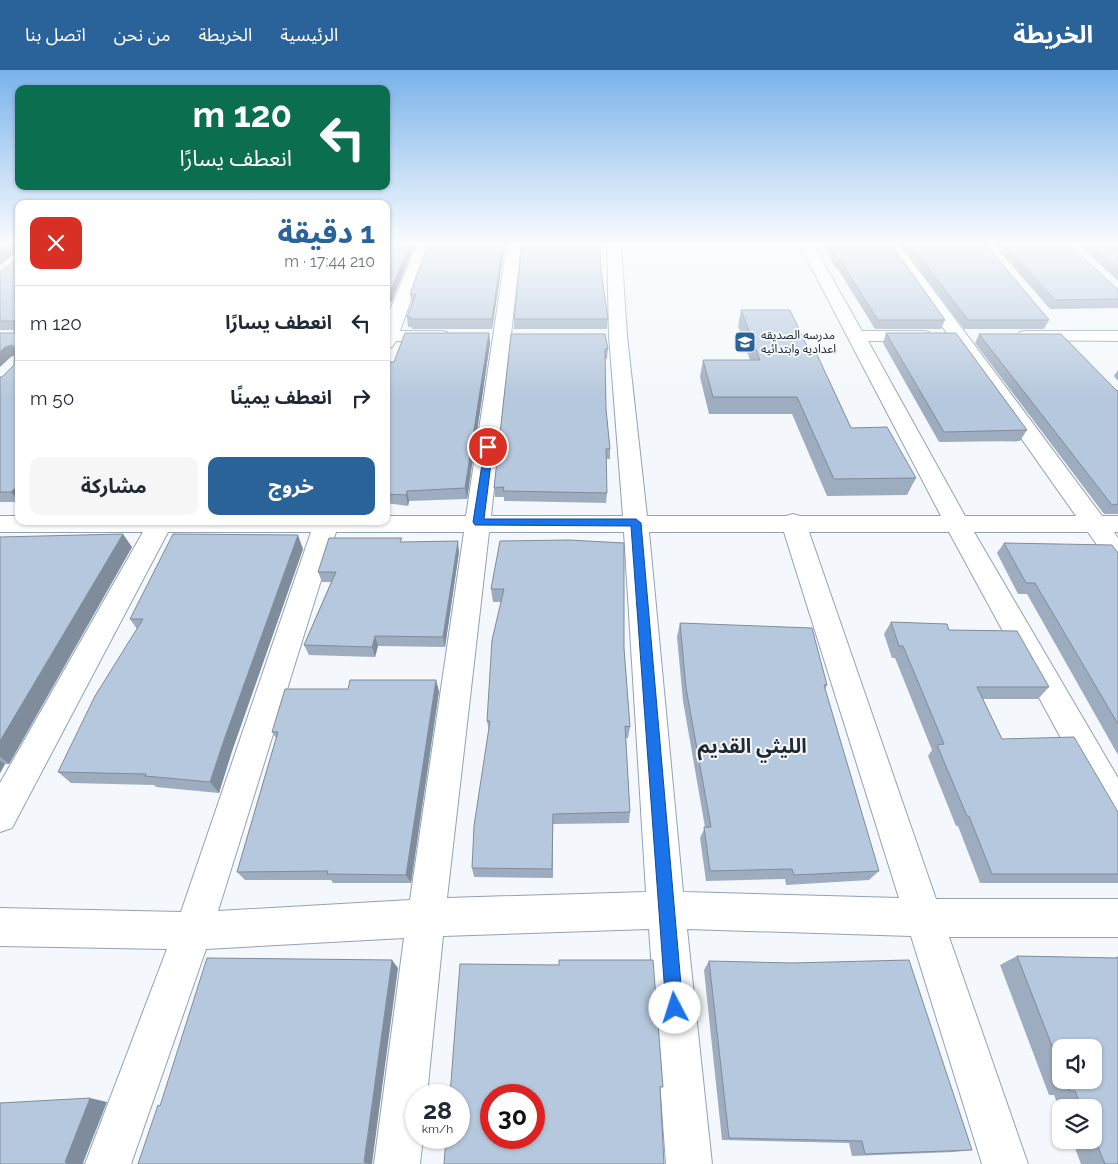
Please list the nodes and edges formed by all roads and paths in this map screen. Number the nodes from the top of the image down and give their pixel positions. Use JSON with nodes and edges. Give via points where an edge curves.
{"nodes":[{"id":1,"x":404,"y":295,"type":"edge"},
{"id":2,"x":508,"y":295,"type":"edge"},
{"id":3,"x":611,"y":295,"type":"edge"},
{"id":4,"x":834,"y":295,"type":"edge"},
{"id":5,"x":934,"y":295,"type":"edge"},
{"id":6,"x":1050,"y":322,"type":"edge"},
{"id":7,"x":390,"y":330,"type":"edge"},
{"id":8,"x":456,"y":336,"type":"edge"},
{"id":9,"x":857,"y":336,"type":"junction"},
{"id":10,"x":969,"y":336,"type":"junction"},
{"id":11,"x":1006,"y":336,"type":"edge"},
{"id":12,"x":1062,"y":336,"type":"junction"},
{"id":13,"x":1118,"y":336,"type":"edge"},
{"id":14,"x":390,"y":338,"type":"edge"},
{"id":15,"x":1081,"y":356,"type":"edge"},
{"id":16,"x":478,"y":522,"type":"junction"},
{"id":17,"x":793,"y":522,"type":"junction"},
{"id":18,"x":956,"y":522,"type":"junction"},
{"id":19,"x":390,"y":523,"type":"edge"},
{"id":20,"x":636,"y":523,"type":"junction"},
{"id":21,"x":1106,"y":524,"type":"edge"},
{"id":22,"x":160,"y":525,"type":"edge"},
{"id":23,"x":325,"y":525,"type":"edge"},
{"id":24,"x":1118,"y":556,"type":"edge"},
{"id":25,"x":1118,"y":810,"type":"edge"},
{"id":26,"x":0,"y":816,"type":"edge"},
{"id":27,"x":666,"y":910,"type":"junction"},
{"id":28,"x":426,"y":918,"type":"junction"},
{"id":29,"x":924,"y":918,"type":"junction"},
{"id":30,"x":1118,"y":918,"type":"edge"},
{"id":31,"x":0,"y":927,"type":"edge"},
{"id":32,"x":192,"y":931,"type":"junction"},
{"id":33,"x":108,"y":1164,"type":"edge"},
{"id":34,"x":397,"y":1164,"type":"edge"},
{"id":35,"x":689,"y":1164,"type":"edge"},
{"id":36,"x":1005,"y":1164,"type":"edge"}],
"edges":[{"from":1,"to":7,"type":"street"},
{"from":2,"to":16,"type":"street"},
{"from":3,"to":20,"type":"street","via":[[609,336]]},
{"from":4,"to":9,"type":"street"},
{"from":5,"to":10,"type":"street"},
{"from":6,"to":12,"type":"street"},
{"from":8,"to":14,"type":"street"},
{"from":9,"to":10,"type":"street"},
{"from":9,"to":18,"type":"street"},
{"from":10,"to":21,"type":"street"},
{"from":11,"to":12,"type":"street"},
{"from":12,"to":13,"type":"street"},
{"from":12,"to":15,"type":"street"},
{"from":16,"to":19,"type":"street"},
{"from":16,"to":20,"type":"street"},
{"from":16,"to":28,"type":"street"},
{"from":17,"to":18,"type":"street"},
{"from":17,"to":20,"type":"street"},
{"from":17,"to":29,"type":"street"},
{"from":18,"to":21,"type":"street"},
{"from":18,"to":25,"type":"street"},
{"from":20,"to":27,"type":"street"},
{"from":21,"to":24,"type":"street"},
{"from":22,"to":26,"type":"street"},
{"from":23,"to":32,"type":"street"},
{"from":27,"to":28,"type":"street"},
{"from":27,"to":29,"type":"street"},
{"from":27,"to":35,"type":"street"},
{"from":28,"to":32,"type":"street"},
{"from":28,"to":34,"type":"street"},
{"from":29,"to":30,"type":"street"},
{"from":29,"to":36,"type":"street"},
{"from":31,"to":32,"type":"street"},
{"from":32,"to":33,"type":"street"}]}
